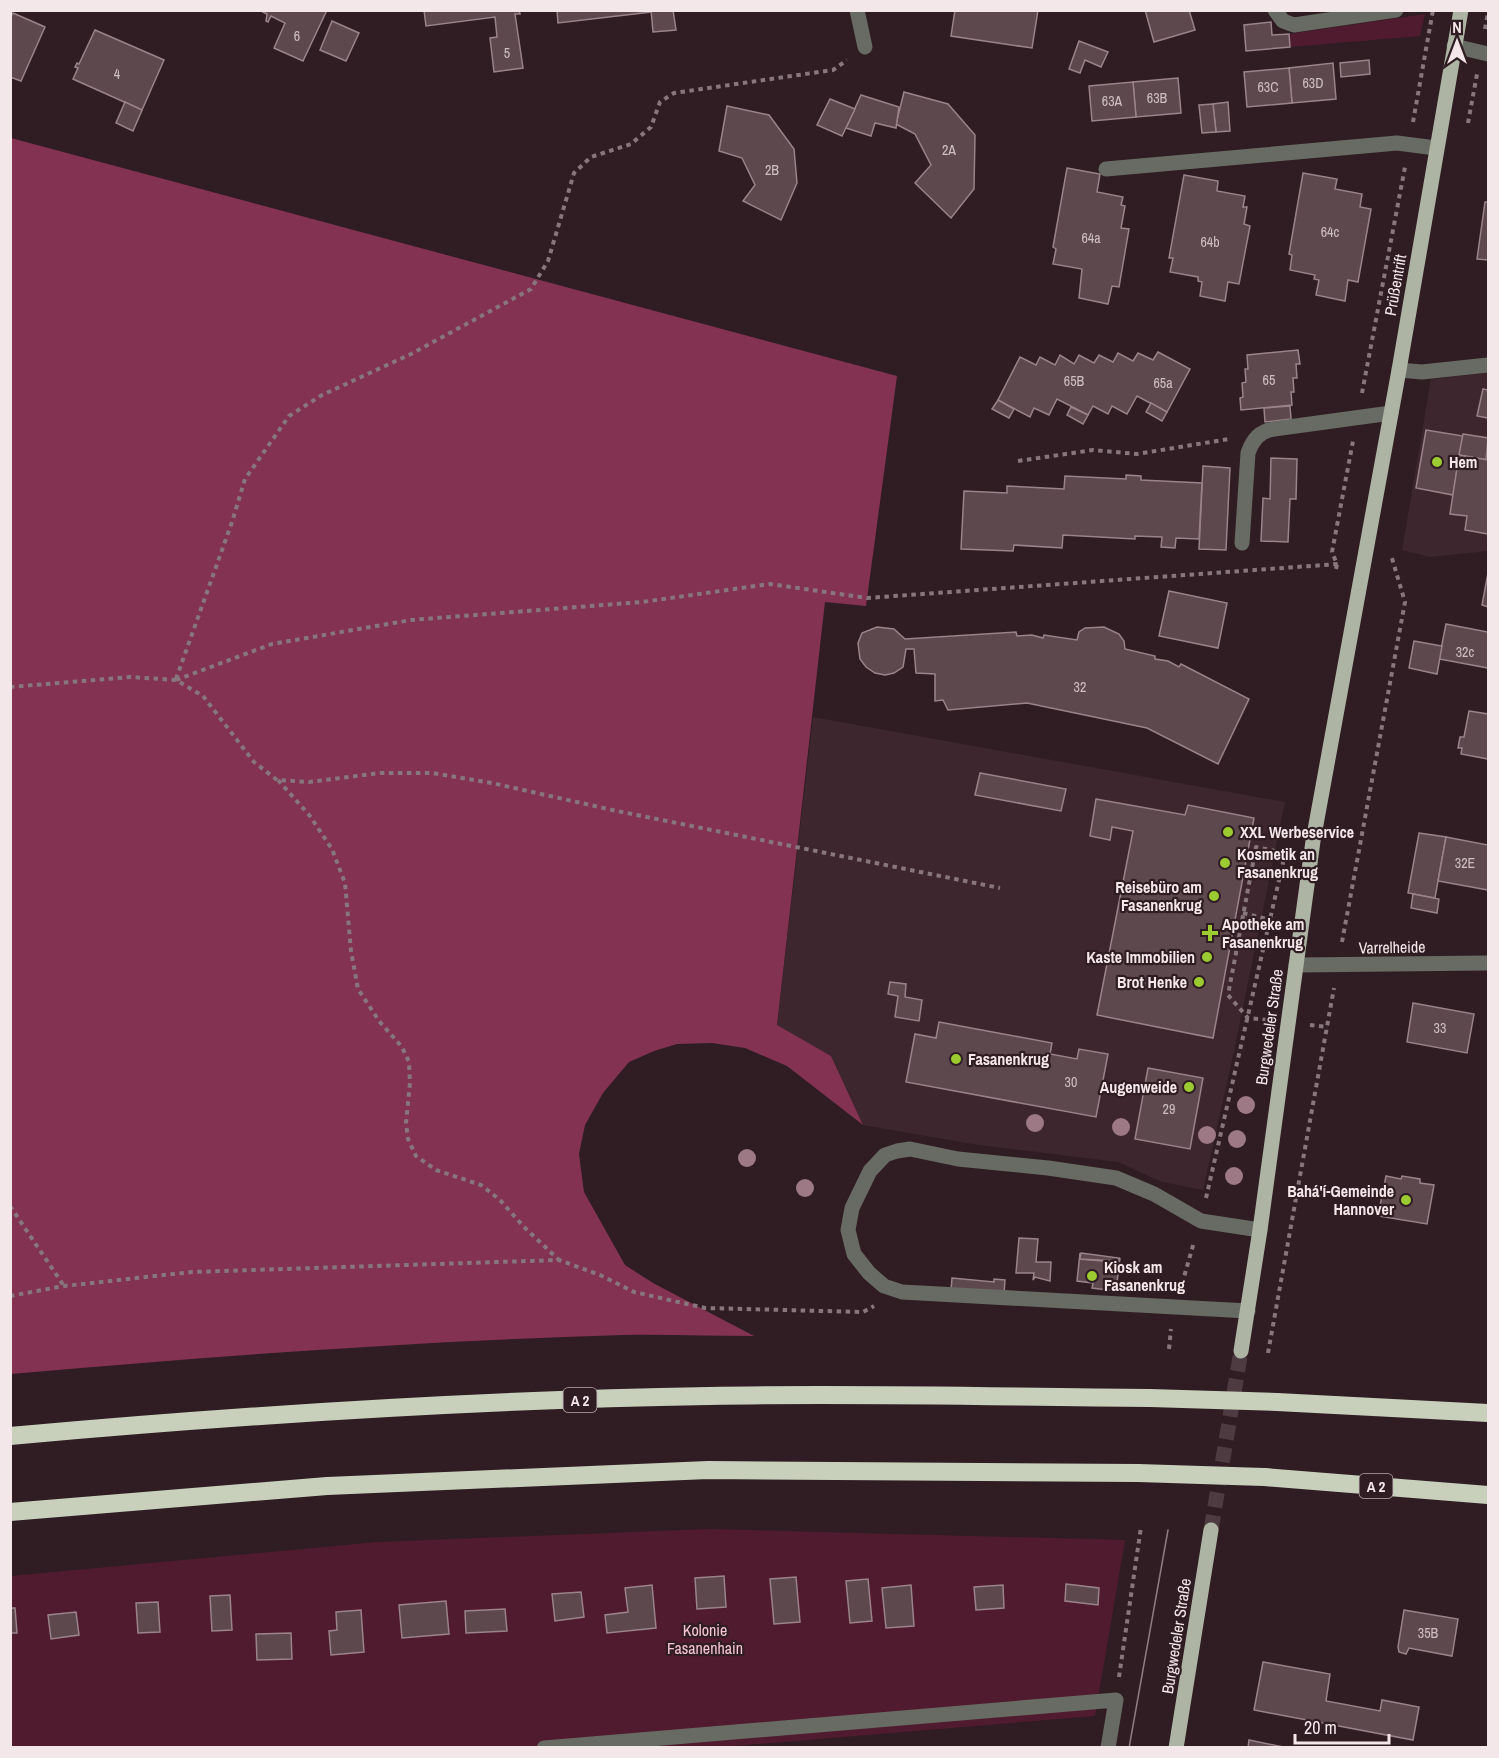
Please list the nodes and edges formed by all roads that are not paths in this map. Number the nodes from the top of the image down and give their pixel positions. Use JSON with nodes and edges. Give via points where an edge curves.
{"nodes":[{"id":1,"x":857,"y":10,"type":"edge"},
{"id":2,"x":1275,"y":10,"type":"edge"},
{"id":3,"x":1396,"y":10,"type":"edge"},
{"id":4,"x":1461,"y":10,"type":"edge"},
{"id":5,"x":1455,"y":46,"type":"junction"},
{"id":6,"x":865,"y":47,"type":"road end"},
{"id":7,"x":1485,"y":54,"type":"edge"},
{"id":8,"x":1436,"y":148,"type":"junction"},
{"id":9,"x":1106,"y":169,"type":"dead end"},
{"id":10,"x":1488,"y":365,"type":"edge"},
{"id":11,"x":1399,"y":370,"type":"junction"},
{"id":12,"x":1391,"y":413,"type":"junction"},
{"id":13,"x":1242,"y":543,"type":"dead end"},
{"id":14,"x":1362,"y":566,"type":"joint"},
{"id":15,"x":1488,"y":963,"type":"edge"},
{"id":16,"x":1296,"y":965,"type":"junction"},
{"id":17,"x":1260,"y":1230,"type":"junction"},
{"id":18,"x":1248,"y":1311,"type":"junction"},
{"id":19,"x":1241,"y":1352,"type":"tunnel mouth"},
{"id":20,"x":1488,"y":1413,"type":"edge"},
{"id":21,"x":10,"y":1436,"type":"edge"},
{"id":22,"x":1488,"y":1495,"type":"edge"},
{"id":23,"x":10,"y":1512,"type":"edge"},
{"id":24,"x":1211,"y":1530,"type":"tunnel mouth"},
{"id":25,"x":544,"y":1748,"type":"edge"},
{"id":26,"x":1108,"y":1748,"type":"edge"},
{"id":27,"x":1176,"y":1748,"type":"edge"}],
"edges":[{"from":1,"to":6,"type":"street"},
{"from":2,"to":3,"type":"street","via":[[1283,21],[1294,25]]},
{"from":4,"to":5,"type":"main road","name":"Prüßentrift"},
{"from":5,"to":7,"type":"street"},
{"from":5,"to":8,"type":"main road","name":"Prüßentrift"},
{"from":8,"to":9,"type":"street","via":[[1397,143]]},
{"from":8,"to":11,"type":"main road","name":"Prüßentrift"},
{"from":10,"to":11,"type":"street","via":[[1422,372]]},
{"from":11,"to":12,"type":"main road","name":"Prüßentrift"},
{"from":12,"to":13,"type":"street","via":[[1259,434],[1248,453]]},
{"from":12,"to":14,"type":"main road","name":"Prüßentrift"},
{"from":14,"to":16,"type":"main road","name":"Burgwedeler Straße","via":[[1313,842]]},
{"from":15,"to":16,"type":"street","name":"Varrelheide"},
{"from":16,"to":17,"type":"main road","name":"Burgwedeler Straße"},
{"from":17,"to":18,"type":"main road","name":"Burgwedeler Straße"},
{"from":17,"to":18,"type":"street","via":[[1201,1221],[1116,1178],[958,1159],[910,1149],[885,1155],[870,1172],[852,1208],[848,1230],[854,1254],[869,1273],[884,1286],[902,1292]]},
{"from":18,"to":19,"type":"main road","name":"Burgwedeler Straße"},
{"from":20,"to":21,"type":"highway","number":"A 2","bridge":true,"via":[[1150,1398],[710,1396],[441,1404]]},
{"from":22,"to":23,"type":"highway","number":"A 2","bridge":true,"via":[[1264,1477],[708,1470],[327,1486]]},
{"from":24,"to":27,"type":"main road","name":"Burgwedeler Straße"},
{"from":25,"to":26,"type":"street","via":[[1116,1700]]}]}
